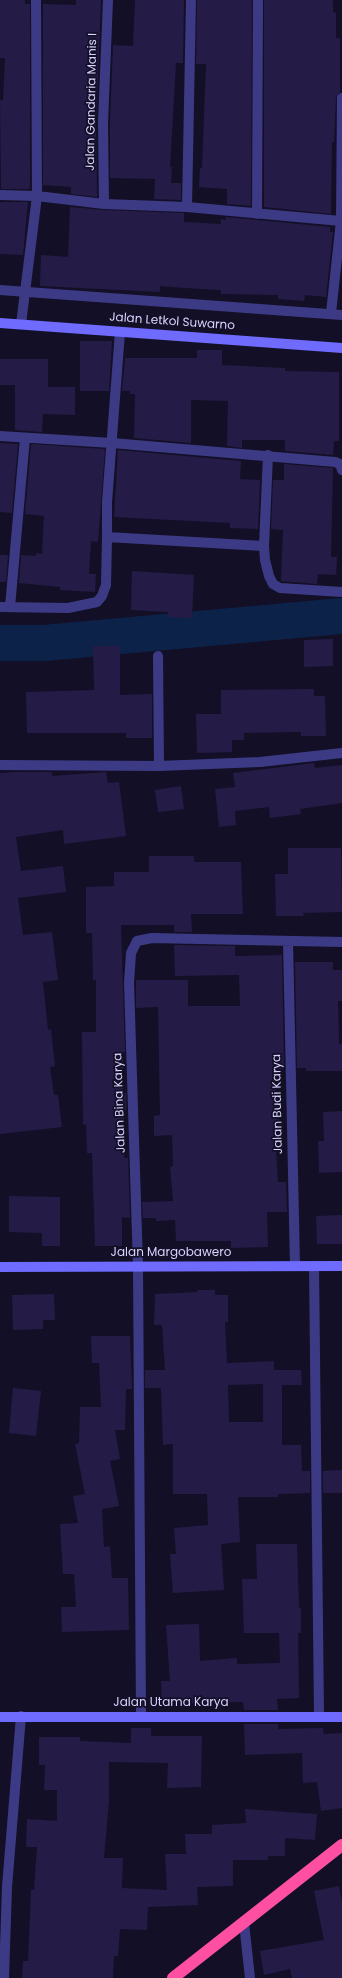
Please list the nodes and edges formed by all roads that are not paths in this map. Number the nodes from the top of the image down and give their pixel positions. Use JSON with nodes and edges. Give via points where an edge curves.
{"nodes":[{"id":1,"x":36,"y":0,"type":"edge"},
{"id":2,"x":108,"y":0,"type":"edge"},
{"id":3,"x":191,"y":0,"type":"edge"},
{"id":4,"x":258,"y":0,"type":"edge"},
{"id":5,"x":342,"y":98,"type":"edge"},
{"id":6,"x":0,"y":194,"type":"edge"},
{"id":7,"x":37,"y":196,"type":"junction"},
{"id":8,"x":104,"y":204,"type":"junction"},
{"id":9,"x":187,"y":207,"type":"junction"},
{"id":10,"x":257,"y":214,"type":"junction"},
{"id":11,"x":341,"y":221,"type":"edge"},
{"id":12,"x":0,"y":290,"type":"edge"},
{"id":13,"x":25,"y":292,"type":"junction"},
{"id":14,"x":331,"y":314,"type":"junction"},
{"id":15,"x":342,"y":315,"type":"edge"},
{"id":16,"x":0,"y":323,"type":"edge"},
{"id":17,"x":20,"y":324,"type":"junction"},
{"id":18,"x":120,"y":332,"type":"junction"},
{"id":19,"x":342,"y":348,"type":"edge"},
{"id":20,"x":0,"y":436,"type":"edge"},
{"id":21,"x":25,"y":438,"type":"junction"},
{"id":22,"x":112,"y":442,"type":"junction"},
{"id":23,"x":268,"y":455,"type":"junction"},
{"id":24,"x":342,"y":470,"type":"edge"},
{"id":25,"x":107,"y":537,"type":"junction"},
{"id":26,"x":264,"y":546,"type":"junction"},
{"id":27,"x":342,"y":592,"type":"edge"},
{"id":28,"x":5,"y":607,"type":"edge"},
{"id":29,"x":158,"y":656,"type":"dead end"},
{"id":30,"x":342,"y":753,"type":"edge"},
{"id":31,"x":0,"y":765,"type":"edge"},
{"id":32,"x":159,"y":766,"type":"junction"},
{"id":33,"x":288,"y":941,"type":"junction"},
{"id":34,"x":342,"y":942,"type":"edge"},
{"id":35,"x":138,"y":1266,"type":"junction"},
{"id":36,"x":295,"y":1266,"type":"junction"},
{"id":37,"x":314,"y":1266,"type":"junction"},
{"id":38,"x":342,"y":1266,"type":"edge"},
{"id":39,"x":0,"y":1267,"type":"edge"},
{"id":40,"x":0,"y":1716,"type":"edge"},
{"id":41,"x":21,"y":1716,"type":"junction"},
{"id":42,"x":141,"y":1716,"type":"junction"},
{"id":43,"x":319,"y":1716,"type":"junction"},
{"id":44,"x":342,"y":1717,"type":"edge"},
{"id":45,"x":342,"y":1846,"type":"edge"},
{"id":46,"x":244,"y":1923,"type":"junction"},
{"id":47,"x":4,"y":1978,"type":"edge"},
{"id":48,"x":173,"y":1978,"type":"edge"},
{"id":49,"x":250,"y":1978,"type":"edge"}],
"edges":[{"from":1,"to":7,"type":"street"},
{"from":2,"to":8,"type":"street","name":"Jalan Gandaria Manis I","via":[[103,123]]},
{"from":3,"to":9,"type":"street"},
{"from":4,"to":10,"type":"street"},
{"from":5,"to":11,"type":"street"},
{"from":6,"to":7,"type":"street"},
{"from":7,"to":8,"type":"street"},
{"from":7,"to":13,"type":"street"},
{"from":8,"to":9,"type":"street"},
{"from":9,"to":10,"type":"street"},
{"from":10,"to":11,"type":"street"},
{"from":11,"to":14,"type":"street"},
{"from":12,"to":13,"type":"street"},
{"from":13,"to":14,"type":"street"},
{"from":13,"to":17,"type":"street"},
{"from":14,"to":15,"type":"street"},
{"from":16,"to":17,"type":"street","name":"Jalan Letkol Suwarno"},
{"from":17,"to":18,"type":"street","name":"Jalan Letkol Suwarno"},
{"from":18,"to":19,"type":"street","name":"Jalan Letkol Suwarno"},
{"from":18,"to":22,"type":"street"},
{"from":20,"to":21,"type":"street"},
{"from":21,"to":22,"type":"street"},
{"from":21,"to":28,"type":"street"},
{"from":22,"to":23,"type":"street"},
{"from":22,"to":25,"type":"street"},
{"from":23,"to":24,"type":"street","via":[[335,462],[340,464]]},
{"from":23,"to":26,"type":"street"},
{"from":25,"to":26,"type":"street"},
{"from":25,"to":28,"type":"street","via":[[106,585],[97,602],[68,608]]},
{"from":26,"to":27,"type":"street","via":[[265,560],[273,584],[280,588]]},
{"from":29,"to":32,"type":"street"},
{"from":30,"to":32,"type":"street","via":[[260,762]]},
{"from":31,"to":32,"type":"street"},
{"from":33,"to":34,"type":"street"},
{"from":33,"to":35,"type":"street","name":"Jalan Bina Karya","via":[[152,938],[137,941],[131,953],[129,983]]},
{"from":33,"to":36,"type":"street","name":"Jalan Budi Karya"},
{"from":35,"to":36,"type":"street","name":"Jalan Margobawero"},
{"from":35,"to":39,"type":"street","name":"Jalan Margobawero"},
{"from":35,"to":42,"type":"street","name":"Jalan Bina Karya"},
{"from":36,"to":37,"type":"street","name":"Jalan Margobawero"},
{"from":37,"to":38,"type":"street","name":"Jalan Margobawero"},
{"from":37,"to":43,"type":"street"},
{"from":40,"to":41,"type":"street","name":"Jalan Utama Karya"},
{"from":41,"to":42,"type":"street","name":"Jalan Utama Karya"},
{"from":41,"to":47,"type":"street","via":[[7,1887]]},
{"from":42,"to":43,"type":"street","name":"Jalan Utama Karya"},
{"from":43,"to":44,"type":"street","name":"Jalan Utama Karya"},
{"from":45,"to":46,"type":"highway"},
{"from":46,"to":48,"type":"highway"},
{"from":46,"to":49,"type":"street"}]}
